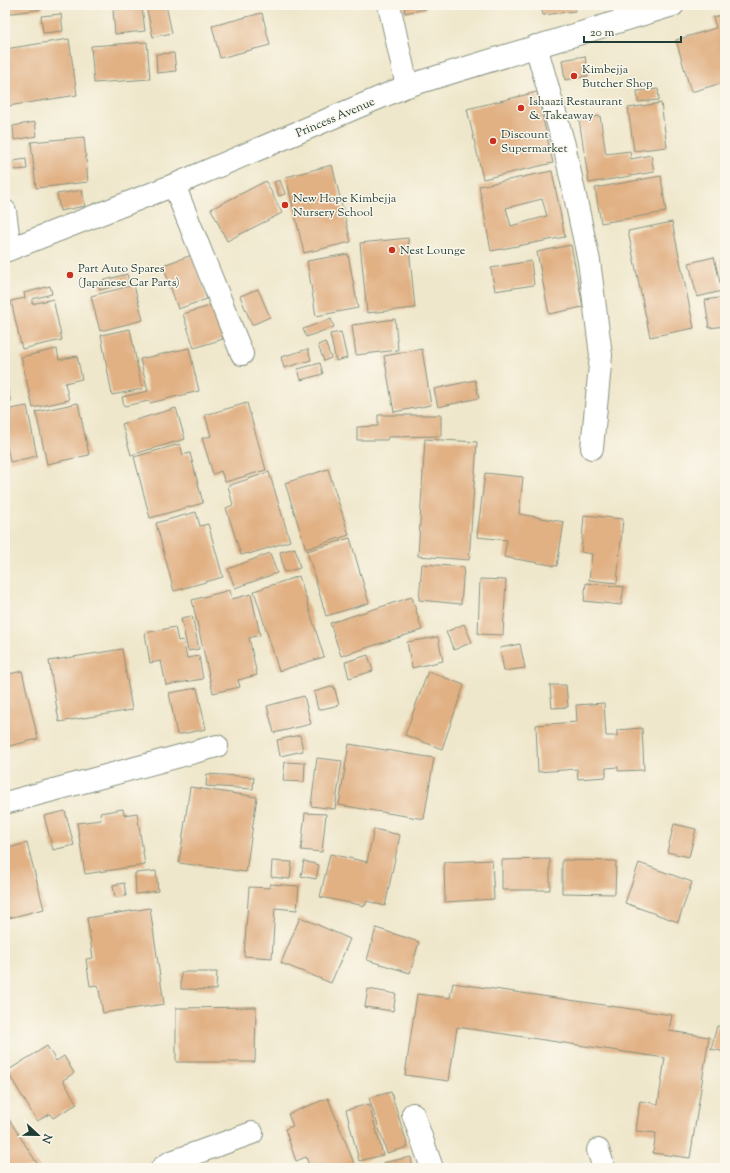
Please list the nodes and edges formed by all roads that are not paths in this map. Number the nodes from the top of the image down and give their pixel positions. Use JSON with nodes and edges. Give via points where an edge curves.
{"nodes":[{"id":1,"x":389,"y":5,"type":"edge"},
{"id":2,"x":673,"y":5,"type":"edge"},
{"id":3,"x":536,"y":46,"type":"junction"},
{"id":4,"x":408,"y":86,"type":"junction"},
{"id":5,"x":174,"y":185,"type":"junction"},
{"id":6,"x":5,"y":211,"type":"edge"},
{"id":7,"x":7,"y":250,"type":"edge"},
{"id":8,"x":242,"y":354,"type":"dead end"},
{"id":9,"x":592,"y":448,"type":"dead end"},
{"id":10,"x":217,"y":746,"type":"dead end"},
{"id":11,"x":5,"y":803,"type":"edge"},
{"id":12,"x":412,"y":1114,"type":"dead end"},
{"id":13,"x":252,"y":1133,"type":"dead end"},
{"id":14,"x":162,"y":1168,"type":"edge"},
{"id":15,"x":432,"y":1168,"type":"edge"}],
"edges":[{"from":1,"to":4,"type":"street"},
{"from":2,"to":3,"type":"street","name":"Princess Avenue"},
{"from":3,"to":4,"type":"street","name":"Princess Avenue"},
{"from":3,"to":9,"type":"street","via":[[564,145],[589,261],[601,355]]},
{"from":4,"to":5,"type":"street","name":"Princess Avenue"},
{"from":5,"to":7,"type":"street","name":"Princess Avenue"},
{"from":5,"to":8,"type":"street"},
{"from":6,"to":7,"type":"street"},
{"from":10,"to":11,"type":"street"},
{"from":12,"to":15,"type":"street"},
{"from":13,"to":14,"type":"street","via":[[171,1162]]}]}
